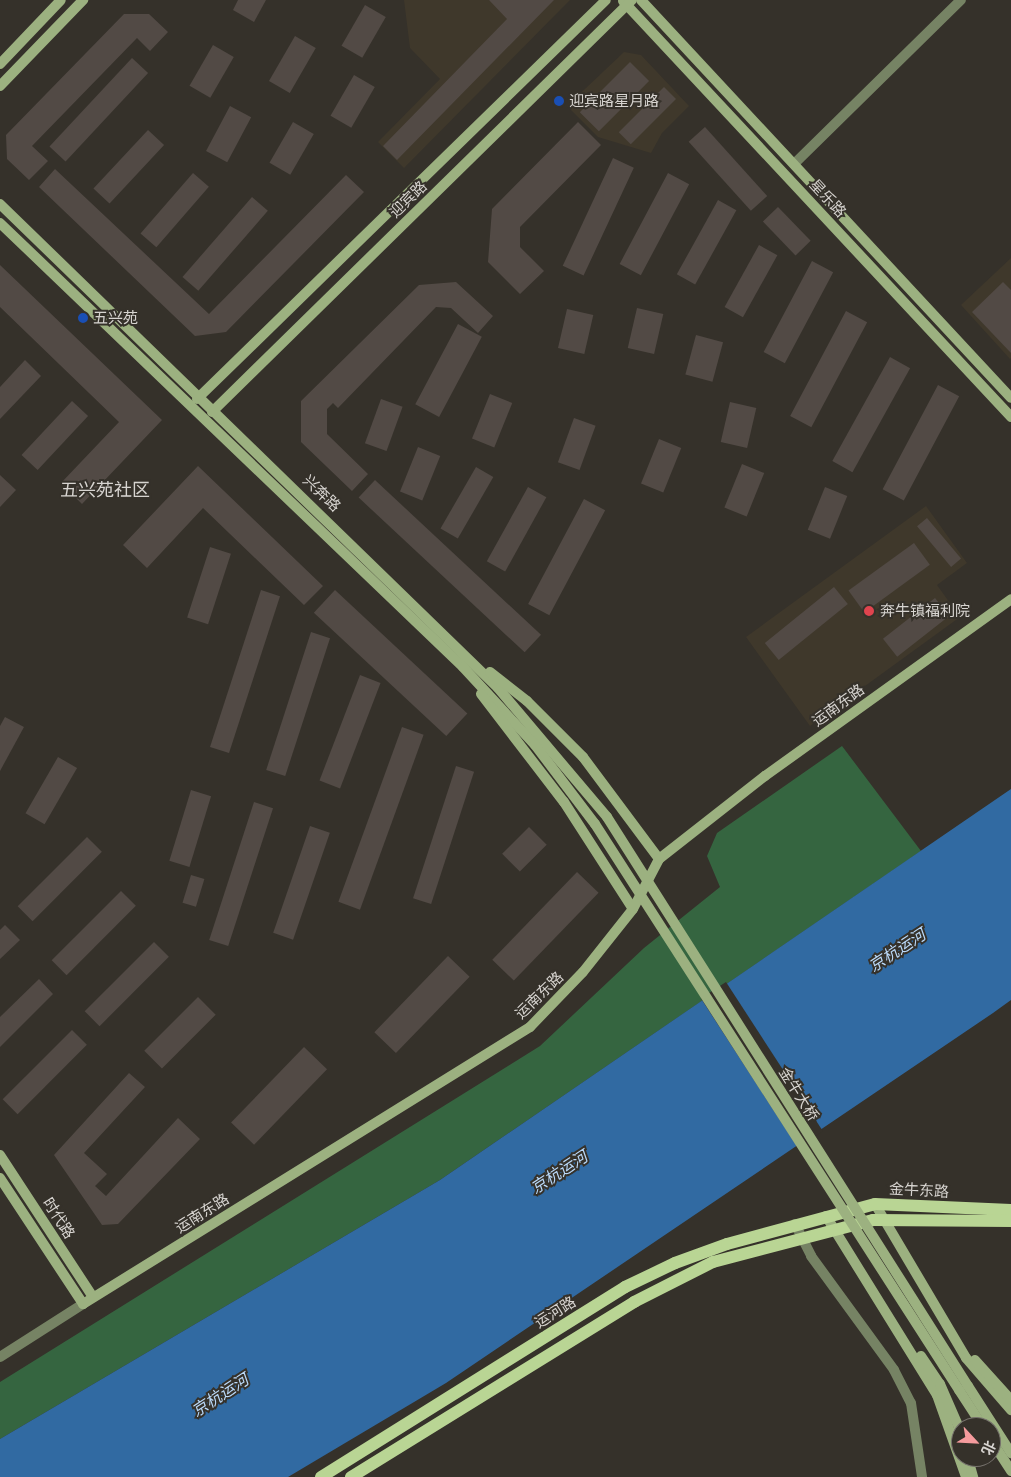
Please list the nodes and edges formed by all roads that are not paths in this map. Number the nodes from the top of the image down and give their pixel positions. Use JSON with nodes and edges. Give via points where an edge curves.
{"nodes":[{"id":1,"x":61,"y":0,"type":"edge"},
{"id":2,"x":83,"y":0,"type":"edge"},
{"id":3,"x":606,"y":0,"type":"edge"},
{"id":4,"x":641,"y":0,"type":"edge"},
{"id":5,"x":962,"y":0,"type":"edge"},
{"id":6,"x":627,"y":2,"type":"edge"},
{"id":7,"x":0,"y":64,"type":"edge"},
{"id":8,"x":0,"y":86,"type":"edge"},
{"id":9,"x":794,"y":164,"type":"junction"},
{"id":10,"x":0,"y":204,"type":"edge"},
{"id":11,"x":0,"y":223,"type":"edge"},
{"id":12,"x":201,"y":395,"type":"junction"},
{"id":13,"x":1011,"y":398,"type":"edge"},
{"id":14,"x":192,"y":405,"type":"junction"},
{"id":15,"x":215,"y":409,"type":"junction"},
{"id":16,"x":1011,"y":417,"type":"edge"},
{"id":17,"x":206,"y":418,"type":"junction"},
{"id":18,"x":1011,"y":599,"type":"edge"},
{"id":19,"x":466,"y":663,"type":"junction"},
{"id":20,"x":607,"y":817,"type":"joint"},
{"id":21,"x":659,"y":859,"type":"junction"},
{"id":22,"x":632,"y":909,"type":"junction"},
{"id":23,"x":0,"y":1155,"type":"edge"},
{"id":24,"x":0,"y":1178,"type":"edge"},
{"id":25,"x":874,"y":1204,"type":"junction"},
{"id":26,"x":1011,"y":1210,"type":"edge"},
{"id":27,"x":826,"y":1216,"type":"junction"},
{"id":28,"x":883,"y":1220,"type":"junction"},
{"id":29,"x":1011,"y":1221,"type":"edge"},
{"id":30,"x":795,"y":1224,"type":"junction"},
{"id":31,"x":834,"y":1230,"type":"junction"},
{"id":32,"x":801,"y":1238,"type":"junction"},
{"id":33,"x":93,"y":1298,"type":"junction"},
{"id":34,"x":83,"y":1304,"type":"junction"},
{"id":35,"x":0,"y":1357,"type":"edge"},
{"id":36,"x":964,"y":1388,"type":"junction"},
{"id":37,"x":1011,"y":1400,"type":"edge"},
{"id":38,"x":1011,"y":1410,"type":"edge"},
{"id":39,"x":954,"y":1417,"type":"edge"},
{"id":40,"x":977,"y":1417,"type":"edge"},
{"id":41,"x":1011,"y":1453,"type":"edge"},
{"id":42,"x":1001,"y":1456,"type":"edge"},
{"id":43,"x":1011,"y":1471,"type":"edge"},
{"id":44,"x":321,"y":1477,"type":"edge"},
{"id":45,"x":351,"y":1477,"type":"edge"},
{"id":46,"x":922,"y":1477,"type":"edge"},
{"id":47,"x":966,"y":1477,"type":"edge"}],
"edges":[{"from":1,"to":7,"type":"main road"},
{"from":2,"to":8,"type":"main road"},
{"from":3,"to":12,"type":"main road","name":"迎宾路"},
{"from":4,"to":9,"type":"main road","name":"星乐路"},
{"from":5,"to":9,"type":"street"},
{"from":6,"to":15,"type":"main road","name":"迎宾路"},
{"from":6,"to":16,"type":"main road","name":"星乐路"},
{"from":9,"to":13,"type":"main road","name":"星乐路"},
{"from":10,"to":12,"type":"main road","name":"兴奔路"},
{"from":11,"to":14,"type":"main road"},
{"from":12,"to":14,"type":"main road","name":"迎宾路"},
{"from":12,"to":15,"type":"main road","name":"兴奔路"},
{"from":14,"to":17,"type":"main road"},
{"from":15,"to":17,"type":"main road","name":"迎宾路"},
{"from":15,"to":19,"type":"main road","name":"兴奔路"},
{"from":17,"to":19,"type":"main road"},
{"from":18,"to":21,"type":"main road","name":"运南东路","via":[[764,776]]},
{"from":19,"to":20,"type":"main road","name":"兴奔路","via":[[555,750]]},
{"from":19,"to":21,"type":"main road","via":[[528,701],[583,757]]},
{"from":19,"to":22,"type":"main road","via":[[510,737],[564,802]]},
{"from":19,"to":36,"type":"main road","name":"金牛大桥","bridge":true,"via":[[535,745],[595,824]]},
{"from":20,"to":36,"type":"main road","name":"金牛大桥","bridge":true},
{"from":21,"to":22,"type":"main road","name":"运南东路"},
{"from":22,"to":33,"type":"main road","name":"运南东路","via":[[583,972],[530,1027]]},
{"from":23,"to":33,"type":"main road","name":"时代路"},
{"from":24,"to":34,"type":"main road","name":"时代路"},
{"from":25,"to":26,"type":"main road","name":"金牛东路"},
{"from":25,"to":27,"type":"main road","name":"金牛东路"},
{"from":25,"to":28,"type":"main road"},
{"from":27,"to":30,"type":"main road","name":"运河路"},
{"from":27,"to":31,"type":"main road"},
{"from":28,"to":29,"type":"main road","name":"金牛东路"},
{"from":28,"to":31,"type":"main road","name":"金牛东路"},
{"from":28,"to":37,"type":"main road","via":[[977,1364]]},
{"from":28,"to":38,"type":"main road","via":[[966,1358]]},
{"from":30,"to":32,"type":"street"},
{"from":30,"to":44,"type":"main road","name":"运河路","via":[[710,1250],[625,1287]]},
{"from":31,"to":32,"type":"main road"},
{"from":31,"to":39,"type":"main road","via":[[940,1384]]},
{"from":31,"to":47,"type":"main road","via":[[937,1395]]},
{"from":32,"to":45,"type":"main road","via":[[714,1262],[634,1302]]},
{"from":32,"to":46,"type":"street","via":[[894,1370],[911,1403]]},
{"from":33,"to":34,"type":"main road","name":"运南东路"},
{"from":34,"to":35,"type":"street","name":"运南东路"},
{"from":36,"to":40,"type":"main road"},
{"from":36,"to":41,"type":"main road"},
{"from":42,"to":43,"type":"main road"}]}
